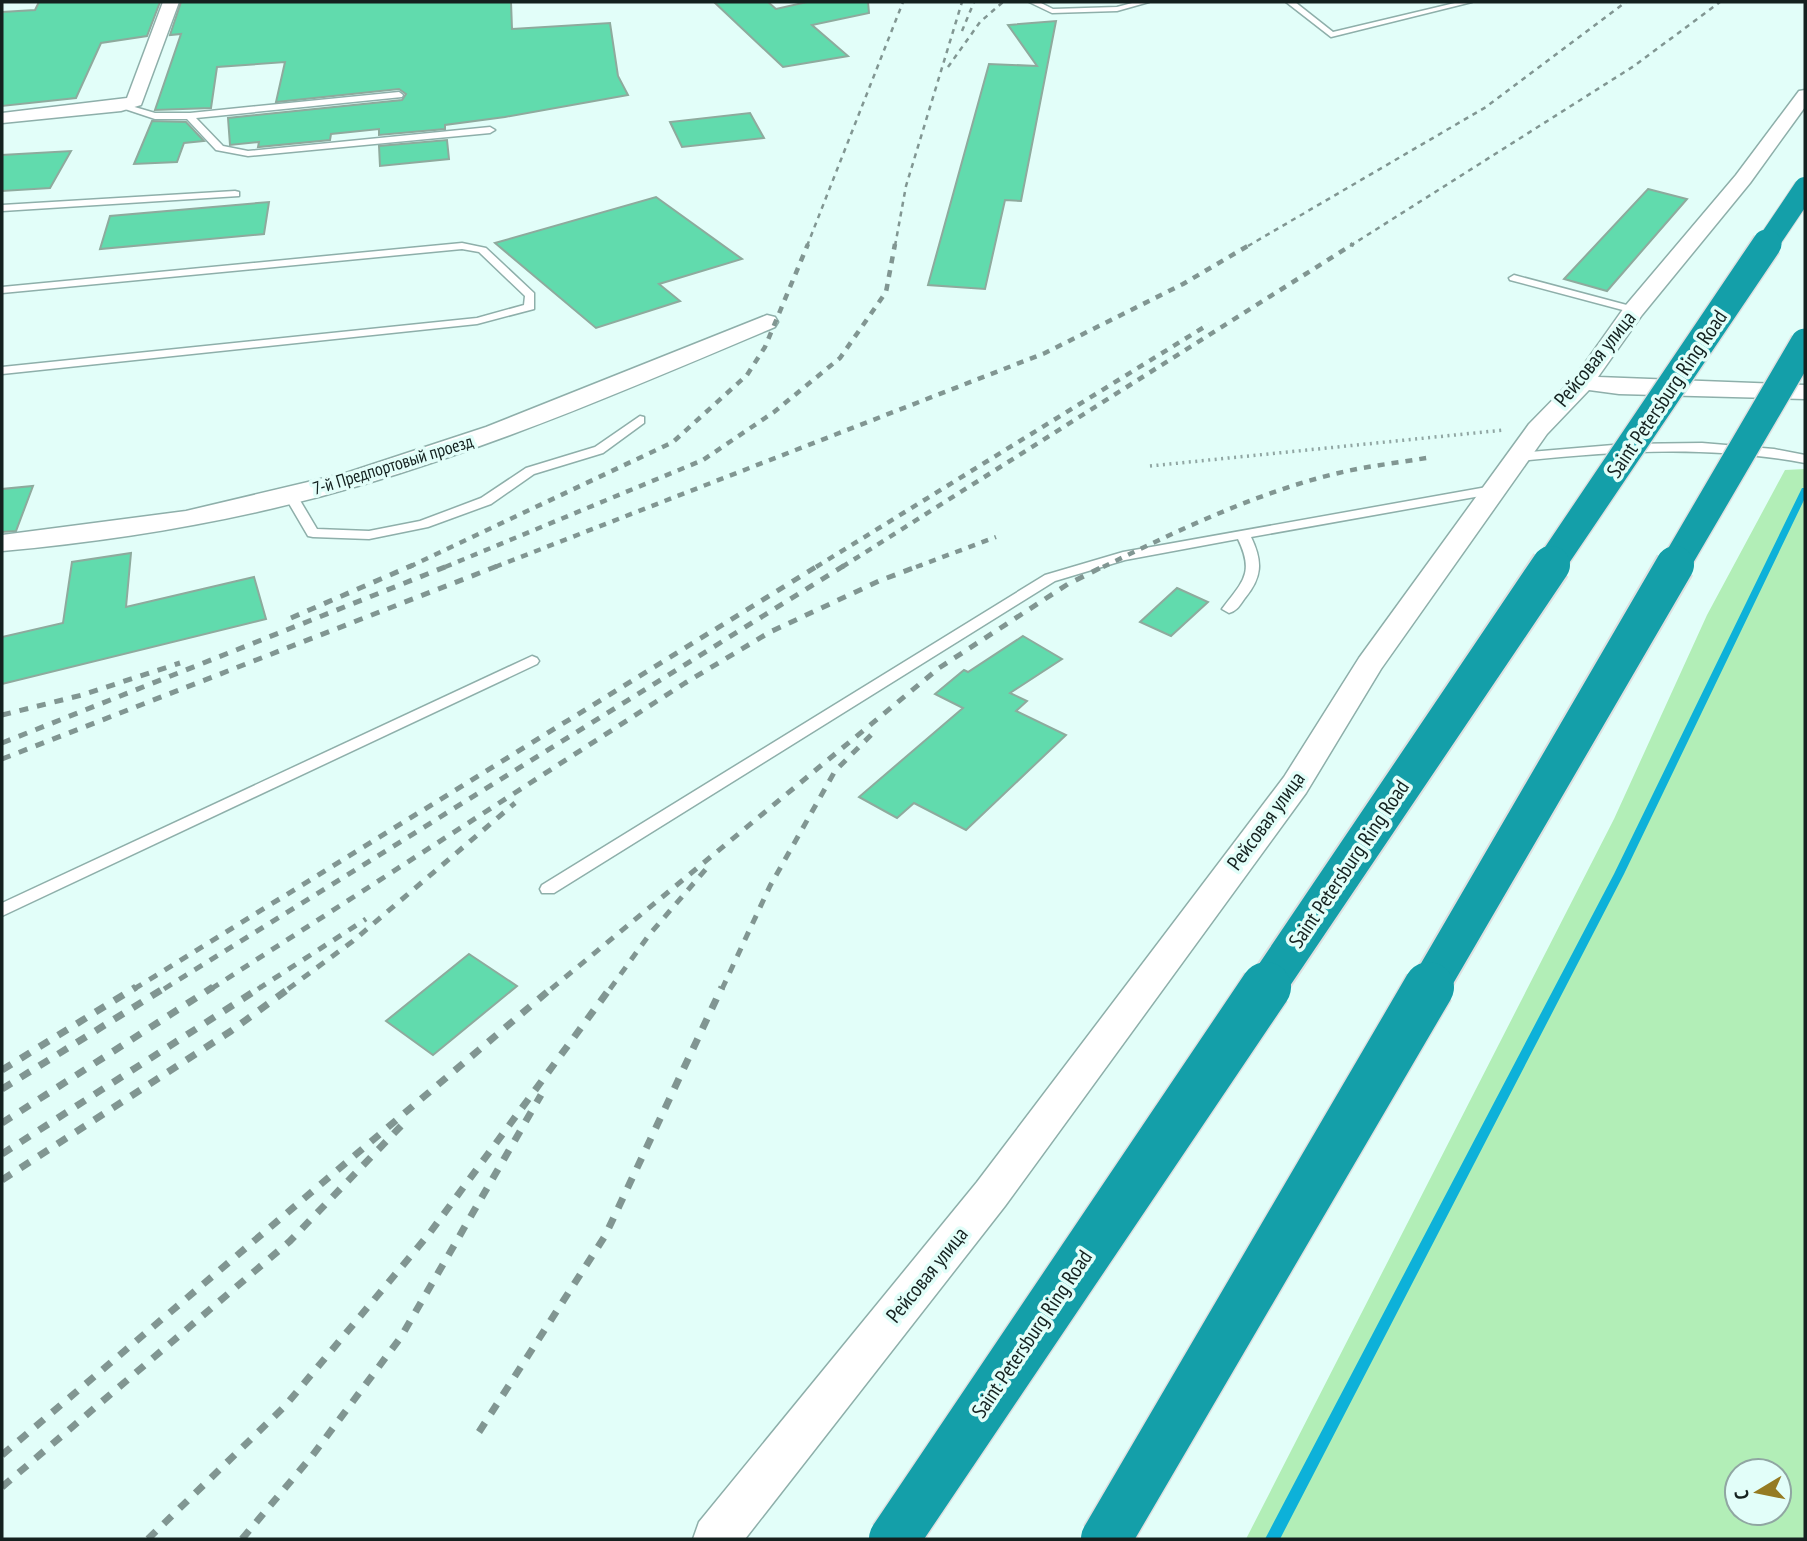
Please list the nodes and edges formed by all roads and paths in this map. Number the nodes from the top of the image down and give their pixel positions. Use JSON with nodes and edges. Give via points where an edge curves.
{"nodes":[{"id":1,"x":170,"y":2,"type":"edge"},
{"id":2,"x":1033,"y":2,"type":"edge"},
{"id":3,"x":1145,"y":2,"type":"edge"},
{"id":4,"x":1290,"y":2,"type":"edge"},
{"id":5,"x":1468,"y":2,"type":"edge"},
{"id":6,"x":399,"y":95,"type":"dead end"},
{"id":7,"x":1805,"y":95,"type":"edge"},
{"id":8,"x":121,"y":106,"type":"junction"},
{"id":9,"x":190,"y":116,"type":"junction"},
{"id":10,"x":2,"y":118,"type":"edge"},
{"id":11,"x":490,"y":130,"type":"dead end"},
{"id":12,"x":1805,"y":188,"type":"edge"},
{"id":13,"x":235,"y":194,"type":"dead end"},
{"id":14,"x":2,"y":208,"type":"edge"},
{"id":15,"x":1514,"y":278,"type":"dead end"},
{"id":16,"x":2,"y":290,"type":"edge"},
{"id":17,"x":1634,"y":310,"type":"junction"},
{"id":18,"x":767,"y":322,"type":"dead end"},
{"id":19,"x":1805,"y":343,"type":"edge"},
{"id":20,"x":2,"y":371,"type":"edge"},
{"id":21,"x":1583,"y":382,"type":"junction"},
{"id":22,"x":1805,"y":392,"type":"edge"},
{"id":23,"x":640,"y":420,"type":"dead end"},
{"id":24,"x":1538,"y":429,"type":"junction"},
{"id":25,"x":1519,"y":457,"type":"junction"},
{"id":26,"x":1805,"y":459,"type":"edge"},
{"id":27,"x":1150,"y":466,"type":"dead end"},
{"id":28,"x":1498,"y":489,"type":"junction"},
{"id":29,"x":290,"y":495,"type":"junction"},
{"id":30,"x":1243,"y":535,"type":"junction"},
{"id":31,"x":2,"y":542,"type":"edge"},
{"id":32,"x":1229,"y":609,"type":"dead end"},
{"id":33,"x":532,"y":661,"type":"dead end"},
{"id":34,"x":548,"y":888,"type":"dead end"},
{"id":35,"x":2,"y":910,"type":"edge"},
{"id":36,"x":716,"y":1539,"type":"edge"},
{"id":37,"x":894,"y":1539,"type":"edge"},
{"id":38,"x":1106,"y":1539,"type":"edge"}],
"edges":[{"from":1,"to":8,"type":"street","via":[[135,101]]},
{"from":2,"to":3,"type":"lane","via":[[1052,11],[1117,9]]},
{"from":4,"to":5,"type":"lane","via":[[1331,36]]},
{"from":6,"to":9,"type":"lane"},
{"from":7,"to":17,"type":"street","name":"Рейсовая улица","via":[[1743,179]]},
{"from":8,"to":9,"type":"lane","via":[[155,116]]},
{"from":8,"to":10,"type":"street"},
{"from":9,"to":11,"type":"lane","via":[[214,147],[230,153],[263,154]]},
{"from":12,"to":37,"type":"highway","name":"Saint Petersburg Ring Road","bridge":true},
{"from":13,"to":14,"type":"lane"},
{"from":15,"to":17,"type":"lane"},
{"from":16,"to":20,"type":"lane","via":[[461,246],[482,250],[530,295],[530,307],[477,321]]},
{"from":17,"to":21,"type":"street","name":"Рейсовая улица"},
{"from":18,"to":29,"type":"street","name":"7-й Предпортовый проезд","via":[[543,417]]},
{"from":19,"to":38,"type":"highway","bridge":true},
{"from":21,"to":22,"type":"street"},
{"from":21,"to":24,"type":"street","name":"Рейсовая улица"},
{"from":23,"to":29,"type":"lane","via":[[599,450],[530,471],[486,501],[423,524],[369,535],[313,533]]},
{"from":24,"to":25,"type":"street","name":"Рейсовая улица"},
{"from":24,"to":27,"type":"path"},
{"from":25,"to":26,"type":"lane","via":[[1700,448],[1762,450]]},
{"from":25,"to":28,"type":"street","name":"Рейсовая улица"},
{"from":28,"to":30,"type":"lane"},
{"from":28,"to":36,"type":"street","name":"Рейсовая улица","via":[[1369,665],[1294,785],[999,1183]]},
{"from":29,"to":31,"type":"street","name":"7-й Предпортовый проезд","via":[[213,514]]},
{"from":30,"to":32,"type":"lane","via":[[1255,558],[1255,576]]},
{"from":30,"to":34,"type":"lane","via":[[1123,556],[1049,578]]},
{"from":33,"to":35,"type":"lane"}]}
